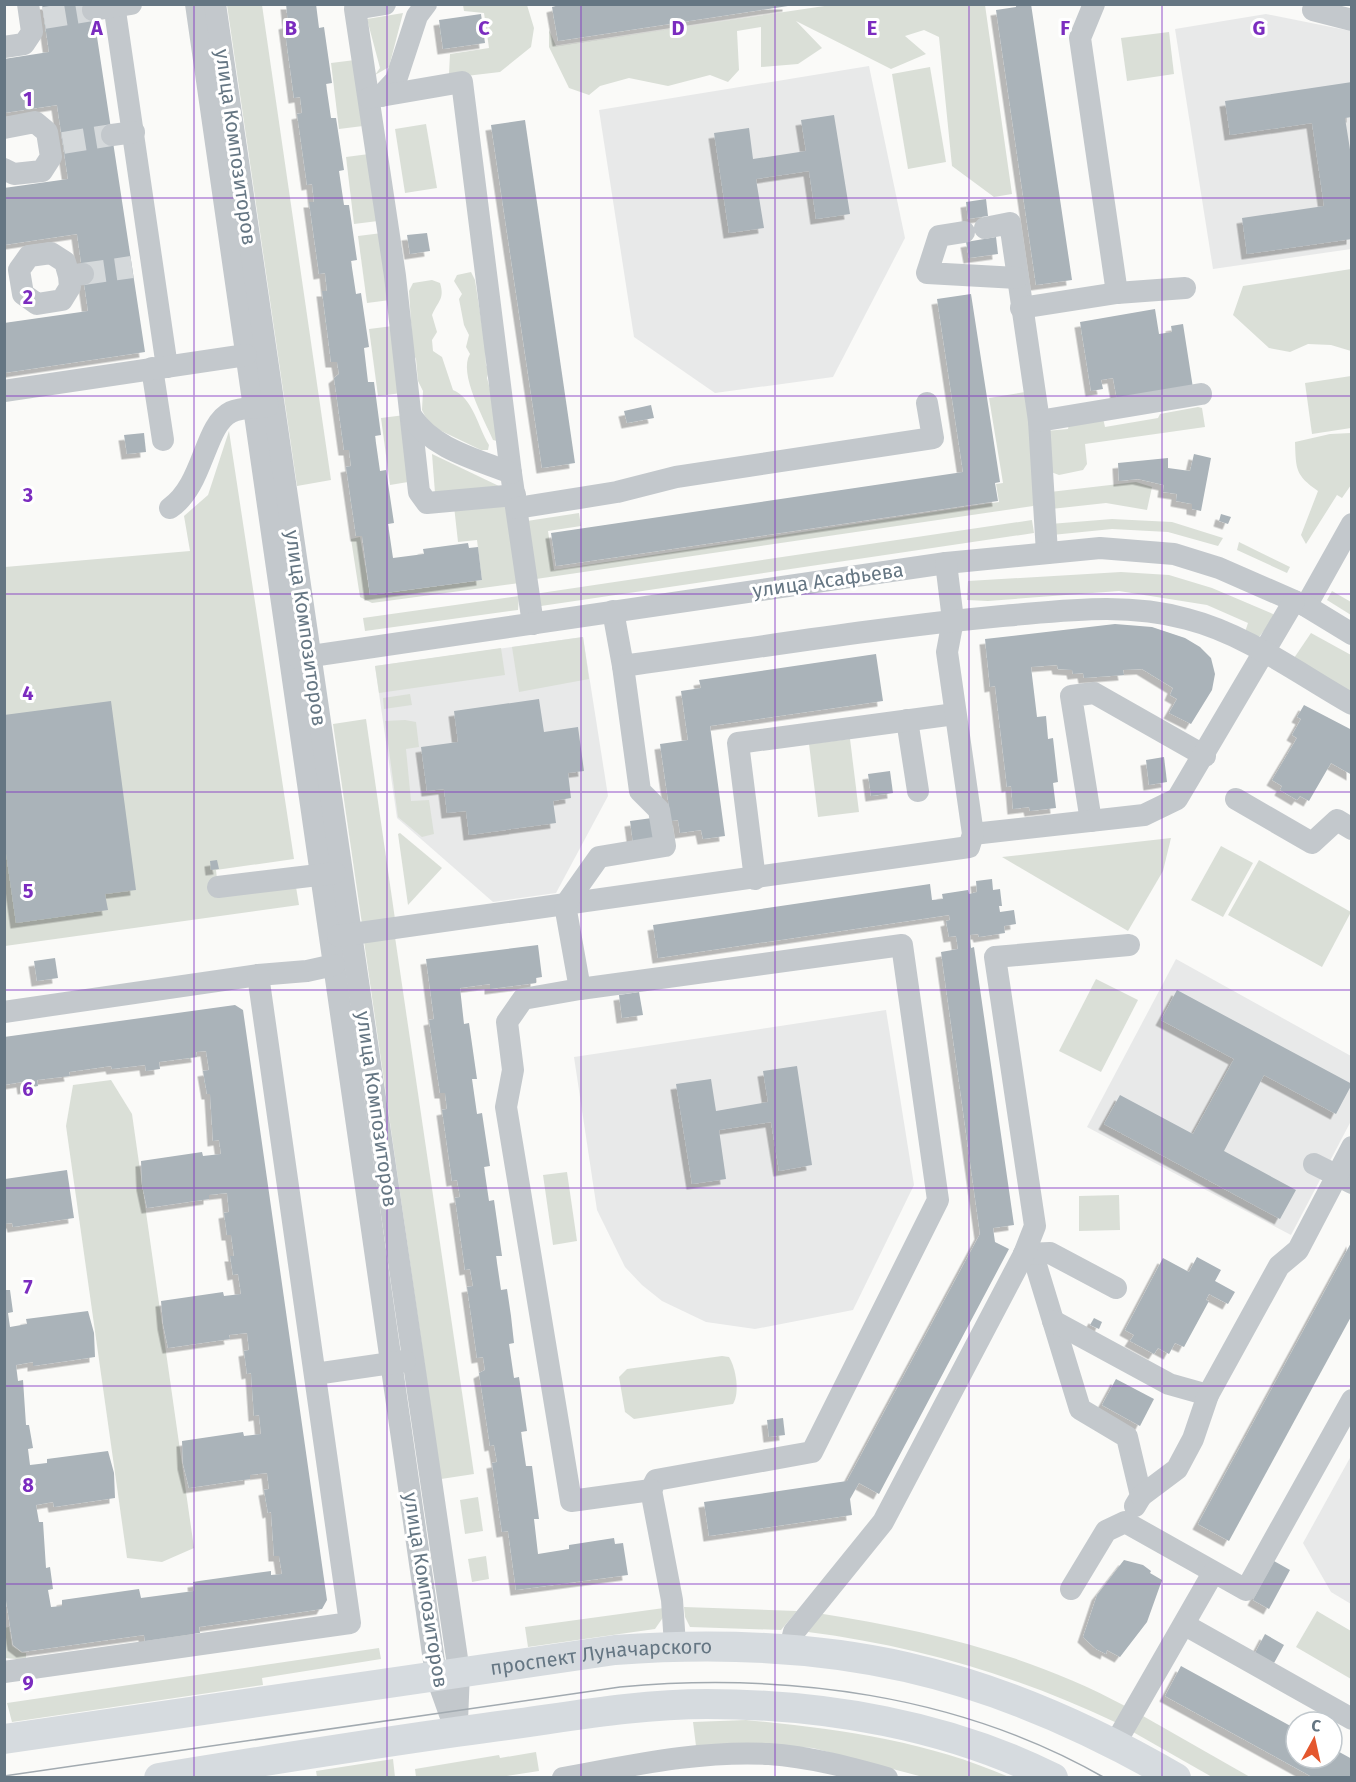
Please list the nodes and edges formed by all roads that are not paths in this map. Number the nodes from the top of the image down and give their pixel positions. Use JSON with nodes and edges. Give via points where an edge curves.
{"nodes":[{"id":1,"x":196,"y":4,"type":"edge"},
{"id":2,"x":215,"y":4,"type":"edge"},
{"id":3,"x":385,"y":4,"type":"edge"},
{"id":4,"x":426,"y":4,"type":"edge"},
{"id":5,"x":1094,"y":4,"type":"edge"},
{"id":6,"x":113,"y":7,"type":"edge"},
{"id":7,"x":1314,"y":13,"type":"edge"},
{"id":8,"x":34,"y":14,"type":"edge"},
{"id":9,"x":1352,"y":20,"type":"edge"},
{"id":10,"x":4,"y":47,"type":"edge"},
{"id":11,"x":375,"y":97,"type":"junction"},
{"id":12,"x":4,"y":128,"type":"edge"},
{"id":13,"x":134,"y":132,"type":"junction"},
{"id":14,"x":112,"y":135,"type":"tunnel mouth"},
{"id":15,"x":4,"y":169,"type":"edge"},
{"id":16,"x":1017,"y":278,"type":"junction"},
{"id":17,"x":1185,"y":288,"type":"dead end"},
{"id":18,"x":1118,"y":293,"type":"junction"},
{"id":19,"x":1021,"y":308,"type":"junction"},
{"id":20,"x":246,"y":355,"type":"junction"},
{"id":21,"x":159,"y":368,"type":"junction"},
{"id":22,"x":4,"y":391,"type":"edge"},
{"id":23,"x":1202,"y":394,"type":"dead end"},
{"id":24,"x":927,"y":403,"type":"dead end"},
{"id":25,"x":264,"y":406,"type":"junction"},
{"id":26,"x":412,"y":417,"type":"junction"},
{"id":27,"x":1039,"y":421,"type":"junction"},
{"id":28,"x":163,"y":440,"type":"dead end"},
{"id":29,"x":514,"y":492,"type":"junction"},
{"id":30,"x":170,"y":508,"type":"dead end"},
{"id":31,"x":1352,"y":524,"type":"edge"},
{"id":32,"x":1047,"y":553,"type":"junction"},
{"id":33,"x":946,"y":563,"type":"junction"},
{"id":34,"x":1300,"y":604,"type":"junction"},
{"id":35,"x":613,"y":611,"type":"junction"},
{"id":36,"x":953,"y":620,"type":"junction"},
{"id":37,"x":533,"y":624,"type":"junction"},
{"id":38,"x":1352,"y":634,"type":"edge"},
{"id":39,"x":1265,"y":653,"type":"junction"},
{"id":40,"x":300,"y":657,"type":"junction"},
{"id":41,"x":623,"y":666,"type":"junction"},
{"id":42,"x":1352,"y":704,"type":"edge"},
{"id":43,"x":955,"y":714,"type":"junction"},
{"id":44,"x":907,"y":720,"type":"junction"},
{"id":45,"x":1205,"y":756,"type":"junction"},
{"id":46,"x":918,"y":791,"type":"dead end"},
{"id":47,"x":1236,"y":799,"type":"dead end"},
{"id":48,"x":1090,"y":820,"type":"junction"},
{"id":49,"x":1352,"y":829,"type":"edge"},
{"id":50,"x":973,"y":834,"type":"junction"},
{"id":51,"x":332,"y":873,"type":"junction"},
{"id":52,"x":754,"y":879,"type":"junction"},
{"id":53,"x":218,"y":887,"type":"dead end"},
{"id":54,"x":565,"y":905,"type":"junction"},
{"id":55,"x":341,"y":936,"type":"junction"},
{"id":56,"x":1129,"y":945,"type":"dead end"},
{"id":57,"x":334,"y":964,"type":"junction"},
{"id":58,"x":258,"y":975,"type":"junction"},
{"id":59,"x":580,"y":989,"type":"junction"},
{"id":60,"x":4,"y":1012,"type":"edge"},
{"id":61,"x":1352,"y":1147,"type":"edge"},
{"id":62,"x":1314,"y":1164,"type":"dead end"},
{"id":63,"x":1344,"y":1179,"type":"edge"},
{"id":64,"x":1024,"y":1254,"type":"junction"},
{"id":65,"x":1116,"y":1288,"type":"dead end"},
{"id":66,"x":1053,"y":1321,"type":"junction"},
{"id":67,"x":414,"y":1360,"type":"junction"},
{"id":68,"x":391,"y":1363,"type":"junction"},
{"id":69,"x":315,"y":1374,"type":"junction"},
{"id":70,"x":1208,"y":1395,"type":"junction"},
{"id":71,"x":1352,"y":1400,"type":"edge"},
{"id":72,"x":651,"y":1490,"type":"junction"},
{"id":73,"x":1141,"y":1496,"type":"junction"},
{"id":74,"x":1125,"y":1522,"type":"junction"},
{"id":75,"x":1213,"y":1573,"type":"junction"},
{"id":76,"x":1071,"y":1588,"type":"dead end"},
{"id":77,"x":1185,"y":1624,"type":"junction"},
{"id":78,"x":675,"y":1645,"type":"junction"},
{"id":79,"x":790,"y":1648,"type":"junction"},
{"id":80,"x":4,"y":1672,"type":"edge"},
{"id":81,"x":448,"y":1674,"type":"junction"},
{"id":82,"x":1352,"y":1719,"type":"edge"},
{"id":83,"x":456,"y":1731,"type":"junction"},
{"id":84,"x":4,"y":1739,"type":"edge"},
{"id":85,"x":1116,"y":1742,"type":"junction"},
{"id":86,"x":682,"y":1768,"type":"edge"},
{"id":87,"x":838,"y":1771,"type":"edge"},
{"id":88,"x":159,"y":1778,"type":"edge"},
{"id":89,"x":563,"y":1778,"type":"edge"},
{"id":90,"x":887,"y":1778,"type":"edge"},
{"id":91,"x":1053,"y":1778,"type":"edge"},
{"id":92,"x":1176,"y":1778,"type":"edge"}],
"edges":[{"from":1,"to":20,"type":"street","name":"улица Композиторов"},
{"from":2,"to":25,"type":"street","name":"улица Композиторов"},
{"from":3,"to":11,"type":"street","via":[[355,9]]},
{"from":4,"to":11,"type":"street","via":[[417,15],[396,80]]},
{"from":5,"to":18,"type":"street","via":[[1080,38]]},
{"from":6,"to":13,"type":"street"},
{"from":7,"to":9,"type":"street"},
{"from":8,"to":10,"type":"street","via":[[32,32],[24,44]]},
{"from":11,"to":26,"type":"street"},
{"from":11,"to":29,"type":"street","via":[[462,82]]},
{"from":12,"to":15,"type":"street","via":[[35,122],[56,144],[42,171],[14,174]]},
{"from":13,"to":14,"type":"street"},
{"from":13,"to":21,"type":"street","via":[[142,265]]},
{"from":16,"to":16,"type":"street","via":[[1010,223],[939,236],[927,273]]},
{"from":16,"to":19,"type":"street"},
{"from":17,"to":18,"type":"street"},
{"from":18,"to":19,"type":"street"},
{"from":19,"to":27,"type":"street"},
{"from":20,"to":21,"type":"street"},
{"from":20,"to":25,"type":"street","name":"улица Композиторов"},
{"from":21,"to":22,"type":"street"},
{"from":21,"to":28,"type":"street"},
{"from":23,"to":27,"type":"street"},
{"from":24,"to":29,"type":"street","via":[[933,438],[676,477],[617,492]]},
{"from":25,"to":30,"type":"street","via":[[232,411],[220,420],[191,488]]},
{"from":25,"to":40,"type":"street","name":"улица Композиторов"},
{"from":26,"to":29,"type":"street","via":[[422,432]]},
{"from":26,"to":29,"type":"street","via":[[419,492],[427,503]]},
{"from":27,"to":32,"type":"street"},
{"from":29,"to":37,"type":"street"},
{"from":31,"to":34,"type":"street"},
{"from":32,"to":33,"type":"street","name":"улица Асафьева"},
{"from":32,"to":34,"type":"street","name":"улица Асафьева","via":[[1100,548],[1174,554],[1219,568]]},
{"from":33,"to":35,"type":"street","name":"улица Асафьева"},
{"from":33,"to":36,"type":"street"},
{"from":34,"to":38,"type":"street","name":"улица Асафьева"},
{"from":34,"to":39,"type":"street"},
{"from":35,"to":37,"type":"street","name":"улица Асафьева"},
{"from":35,"to":41,"type":"street"},
{"from":36,"to":39,"type":"street","via":[[1104,608],[1143,610],[1217,629]]},
{"from":36,"to":41,"type":"street"},
{"from":36,"to":43,"type":"street","via":[[947,652]]},
{"from":37,"to":40,"type":"street","name":"улица Асафьева"},
{"from":39,"to":42,"type":"street"},
{"from":39,"to":45,"type":"street"},
{"from":40,"to":51,"type":"street","name":"улица Композиторов"},
{"from":41,"to":54,"type":"street","via":[[640,791],[659,810],[665,846],[599,857]]},
{"from":43,"to":44,"type":"street"},
{"from":43,"to":50,"type":"street"},
{"from":44,"to":46,"type":"street"},
{"from":44,"to":52,"type":"street","via":[[738,743]]},
{"from":45,"to":48,"type":"street","via":[[1177,799],[1144,815]]},
{"from":45,"to":48,"type":"street","via":[[1094,693],[1071,696]]},
{"from":47,"to":49,"type":"street","via":[[1312,843],[1337,820]]},
{"from":48,"to":50,"type":"street"},
{"from":50,"to":52,"type":"street","via":[[969,847]]},
{"from":51,"to":53,"type":"street"},
{"from":51,"to":55,"type":"street","name":"улица Композиторов"},
{"from":52,"to":54,"type":"street"},
{"from":54,"to":55,"type":"street"},
{"from":54,"to":59,"type":"street"},
{"from":55,"to":57,"type":"street","name":"улица Композиторов"},
{"from":55,"to":67,"type":"street","name":"улица Композиторов"},
{"from":56,"to":64,"type":"street","via":[[995,957],[1035,1226]]},
{"from":57,"to":58,"type":"street"},
{"from":57,"to":68,"type":"street","name":"улица Композиторов"},
{"from":58,"to":60,"type":"street"},
{"from":58,"to":69,"type":"street"},
{"from":59,"to":72,"type":"street","via":[[523,999],[507,1022],[513,1070],[506,1107],[571,1501]]},
{"from":59,"to":72,"type":"street","via":[[902,945],[939,1200],[812,1452],[657,1480]]},
{"from":61,"to":63,"type":"street"},
{"from":62,"to":63,"type":"street"},
{"from":63,"to":70,"type":"street","via":[[1298,1250],[1279,1266]]},
{"from":64,"to":65,"type":"street","via":[[1050,1253]]},
{"from":64,"to":66,"type":"street","via":[[1036,1265]]},
{"from":64,"to":79,"type":"street","via":[[887,1524],[800,1623]]},
{"from":66,"to":70,"type":"street","via":[[1169,1384]]},
{"from":66,"to":73,"type":"street","via":[[1080,1409],[1127,1437]]},
{"from":67,"to":68,"type":"street"},
{"from":67,"to":81,"type":"street","name":"улица Композиторов"},
{"from":68,"to":69,"type":"street"},
{"from":68,"to":81,"type":"street","name":"улица Композиторов"},
{"from":69,"to":80,"type":"street","via":[[350,1623]]},
{"from":70,"to":73,"type":"street","via":[[1193,1439],[1177,1469]]},
{"from":71,"to":75,"type":"street","via":[[1246,1590]]},
{"from":72,"to":78,"type":"street","via":[[672,1600]]},
{"from":73,"to":74,"type":"street"},
{"from":74,"to":75,"type":"street"},
{"from":74,"to":76,"type":"street","via":[[1106,1531]]},
{"from":75,"to":77,"type":"street"},
{"from":77,"to":82,"type":"street"},
{"from":77,"to":85,"type":"street"},
{"from":78,"to":79,"type":"main road","name":"проспект Луначарского"},
{"from":78,"to":81,"type":"main road","name":"проспект Луначарского"},
{"from":79,"to":85,"type":"main road","name":"проспект Луначарского","via":[[876,1660],[960,1680],[1018,1699]]},
{"from":81,"to":83,"type":"street","name":"улица Композиторов"},
{"from":81,"to":84,"type":"main road","name":"проспект Луначарского"},
{"from":83,"to":88,"type":"main road"},
{"from":83,"to":91,"type":"main road","via":[[650,1707],[769,1706],[823,1711],[924,1731],[1010,1759]]},
{"from":85,"to":92,"type":"main road","name":"проспект Луначарского"},
{"from":86,"to":87,"type":"street","via":[[768,1754]]},
{"from":86,"to":89,"type":"street"},
{"from":87,"to":90,"type":"street"}]}
